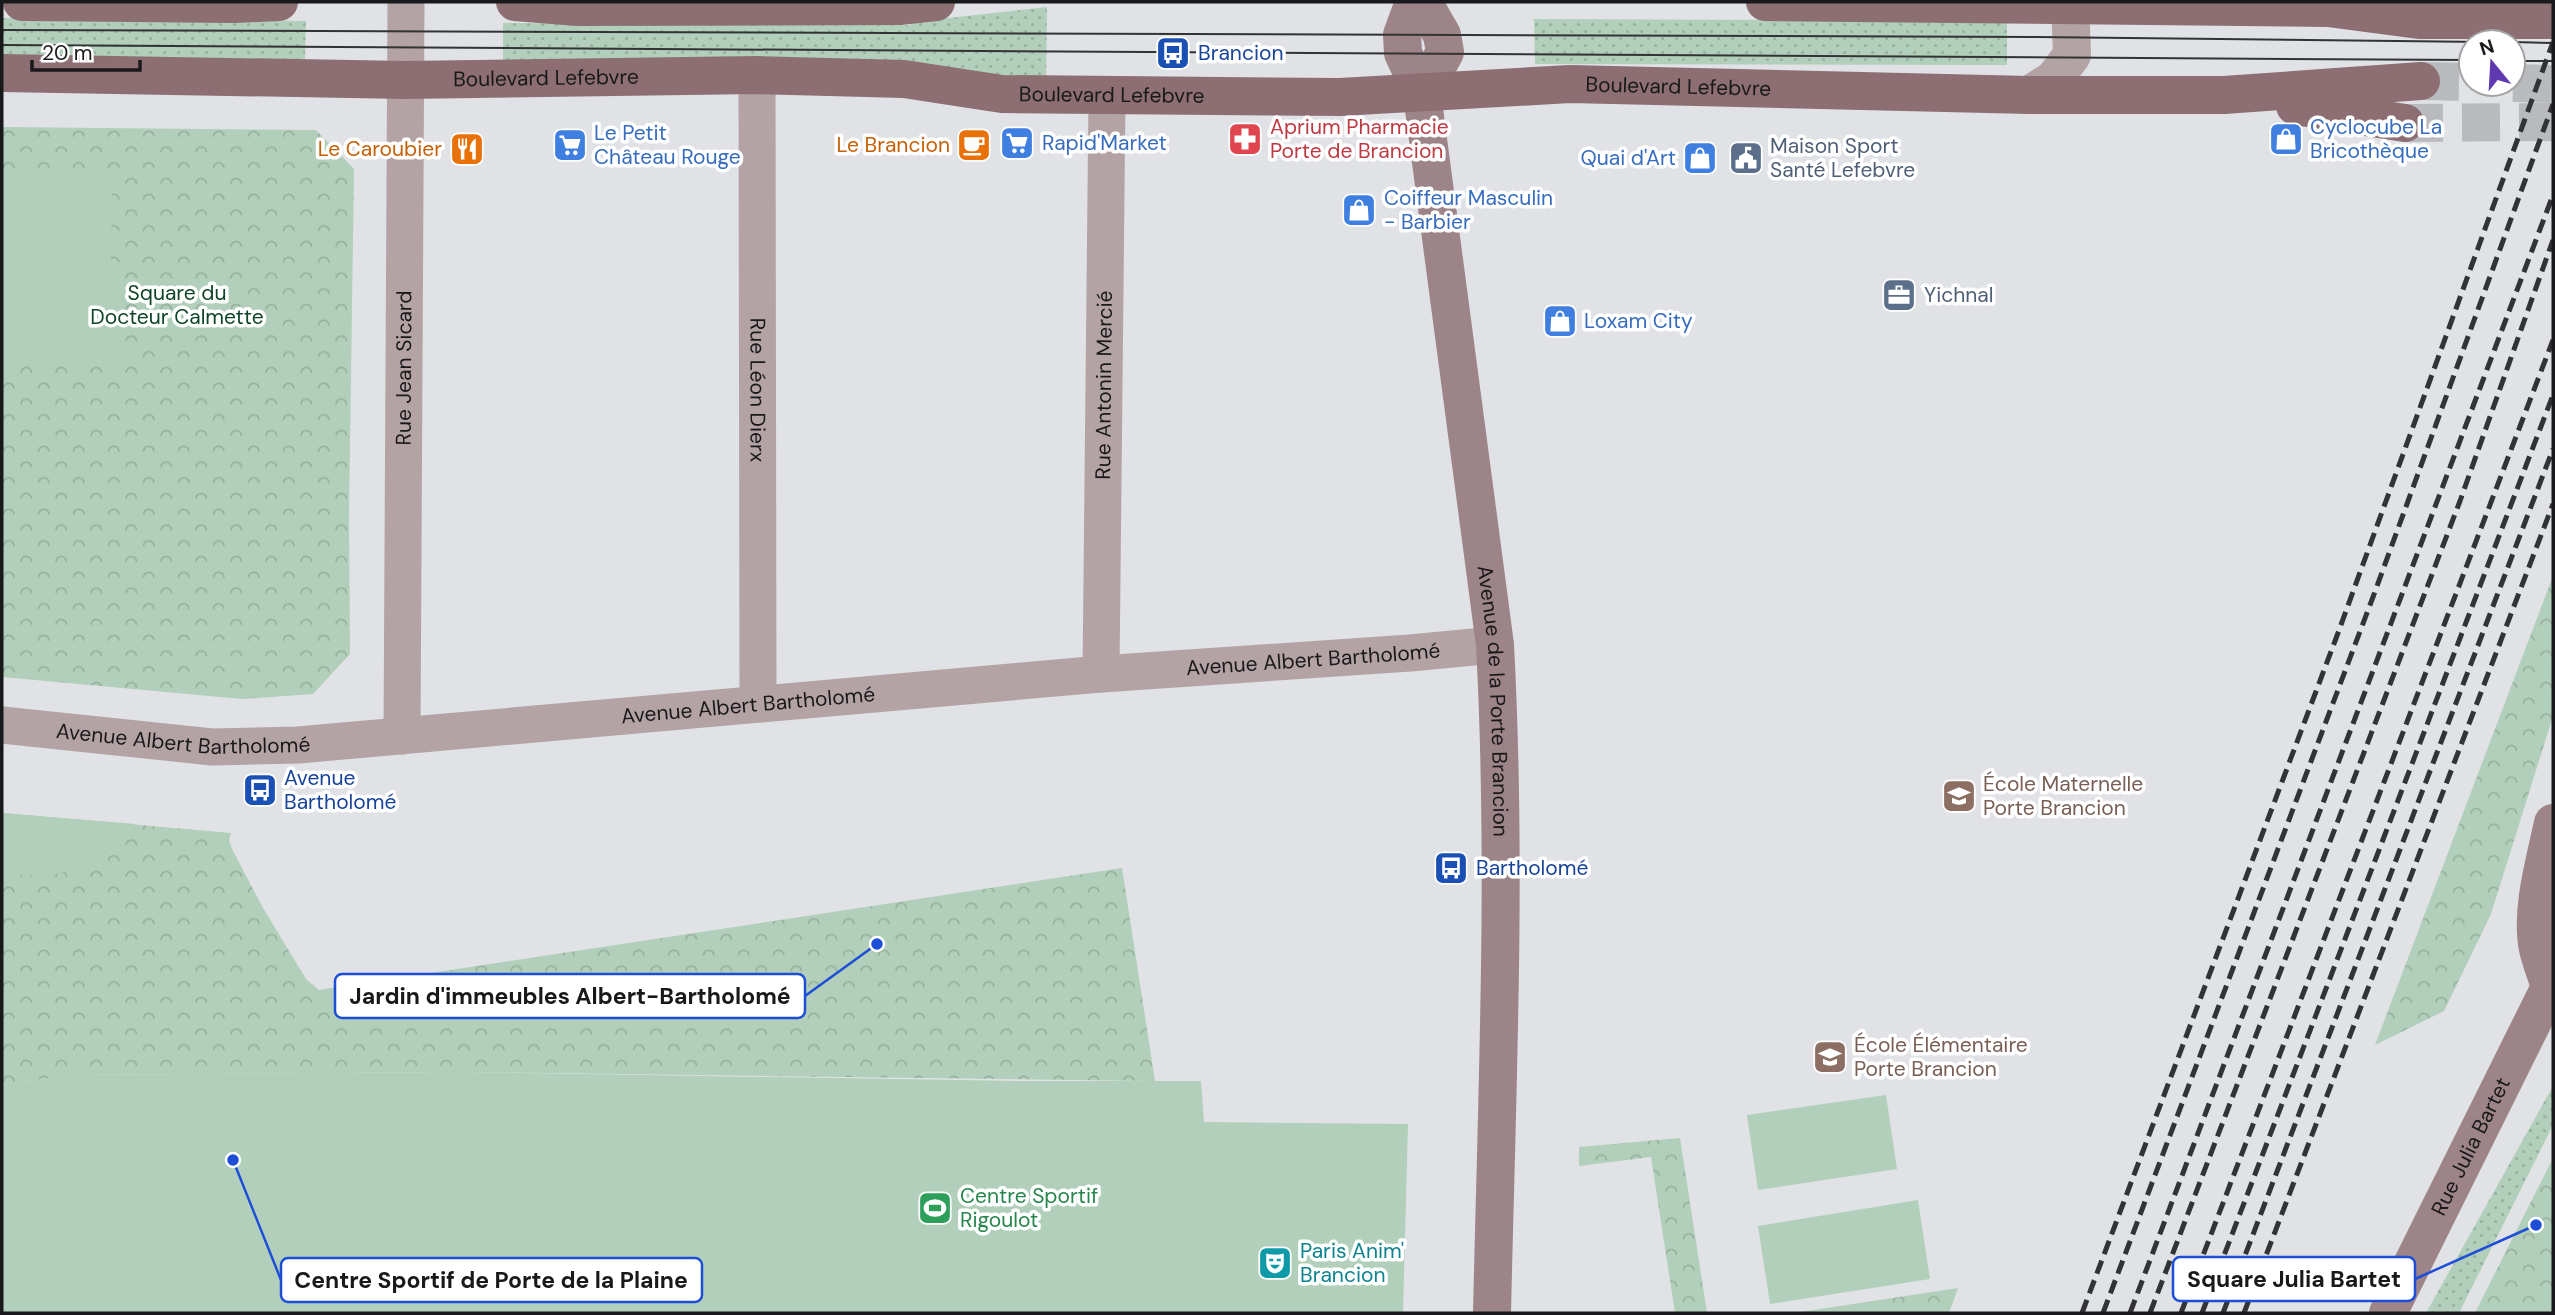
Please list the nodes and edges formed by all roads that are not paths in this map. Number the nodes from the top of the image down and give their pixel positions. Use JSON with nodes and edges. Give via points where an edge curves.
{"nodes":[{"id":1,"x":22,"y":2,"type":"edge"},
{"id":2,"x":279,"y":2,"type":"edge"},
{"id":3,"x":406,"y":2,"type":"edge"},
{"id":4,"x":515,"y":2,"type":"edge"},
{"id":5,"x":936,"y":2,"type":"edge"},
{"id":6,"x":1414,"y":2,"type":"edge"},
{"id":7,"x":1423,"y":2,"type":"edge"},
{"id":8,"x":1765,"y":2,"type":"edge"},
{"id":9,"x":2364,"y":2,"type":"edge"},
{"id":10,"x":2070,"y":4,"type":"edge"},
{"id":11,"x":2328,"y":8,"type":"junction"},
{"id":12,"x":2553,"y":20,"type":"edge"},
{"id":13,"x":2,"y":73,"type":"edge"},
{"id":14,"x":757,"y":75,"type":"junction"},
{"id":15,"x":406,"y":80,"type":"junction"},
{"id":16,"x":2421,"y":82,"type":"tunnel mouth"},
{"id":17,"x":1422,"y":94,"type":"junction"},
{"id":18,"x":2029,"y":95,"type":"junction"},
{"id":19,"x":2224,"y":95,"type":"junction"},
{"id":20,"x":1107,"y":96,"type":"junction"},
{"id":21,"x":2404,"y":122,"type":"tunnel mouth"},
{"id":22,"x":1495,"y":645,"type":"junction"},
{"id":23,"x":1101,"y":674,"type":"junction"},
{"id":24,"x":758,"y":704,"type":"junction"},
{"id":25,"x":2,"y":725,"type":"edge"},
{"id":26,"x":402,"y":736,"type":"junction"},
{"id":27,"x":2553,"y":823,"type":"edge"},
{"id":28,"x":2552,"y":984,"type":"edge"},
{"id":29,"x":1492,"y":1313,"type":"edge"},
{"id":30,"x":2388,"y":1313,"type":"edge"}],
"edges":[{"from":1,"to":2,"type":"main road"},
{"from":3,"to":15,"type":"street","name":"Rue Jean Sicard"},
{"from":4,"to":5,"type":"main road","via":[[578,7]]},
{"from":6,"to":17,"type":"main road","name":"Avenue de la Porte Brancion","via":[[1402,35],[1403,53]]},
{"from":7,"to":17,"type":"main road","via":[[1442,35],[1444,52]]},
{"from":8,"to":10,"type":"main road"},
{"from":9,"to":11,"type":"main road"},
{"from":10,"to":11,"type":"main road"},
{"from":10,"to":18,"type":"street","via":[[2072,55],[2054,79]]},
{"from":11,"to":12,"type":"main road","via":[[2419,20]]},
{"from":13,"to":15,"type":"main road","name":"Boulevard Lefebvre"},
{"from":14,"to":15,"type":"main road","name":"Boulevard Lefebvre"},
{"from":14,"to":20,"type":"main road","name":"Boulevard Lefebvre","via":[[904,79],[1002,94]]},
{"from":14,"to":24,"type":"street","name":"Rue Léon Dierx"},
{"from":15,"to":26,"type":"street","name":"Rue Jean Sicard"},
{"from":16,"to":19,"type":"main road","name":"Boulevard Lefebvre"},
{"from":17,"to":18,"type":"main road","name":"Boulevard Lefebvre","via":[[1570,84]]},
{"from":17,"to":20,"type":"main road","name":"Boulevard Lefebvre"},
{"from":17,"to":22,"type":"main road","name":"Avenue de la Porte Brancion"},
{"from":18,"to":19,"type":"main road","name":"Boulevard Lefebvre"},
{"from":19,"to":21,"type":"main road","name":"Boulevard Lefebvre"},
{"from":20,"to":23,"type":"street","name":"Rue Antonin Mercié"},
{"from":22,"to":23,"type":"street","name":"Avenue Albert Bartholomé"},
{"from":22,"to":29,"type":"main road","name":"Avenue de la Porte Brancion","via":[[1501,875]]},
{"from":23,"to":24,"type":"street","name":"Avenue Albert Bartholomé"},
{"from":24,"to":26,"type":"street","name":"Avenue Albert Bartholomé"},
{"from":25,"to":26,"type":"street","name":"Avenue Albert Bartholomé","via":[[212,747]]},
{"from":27,"to":28,"type":"main road","via":[[2537,911],[2538,947]]},
{"from":28,"to":30,"type":"main road","name":"Rue Julia Bartet"}]}
